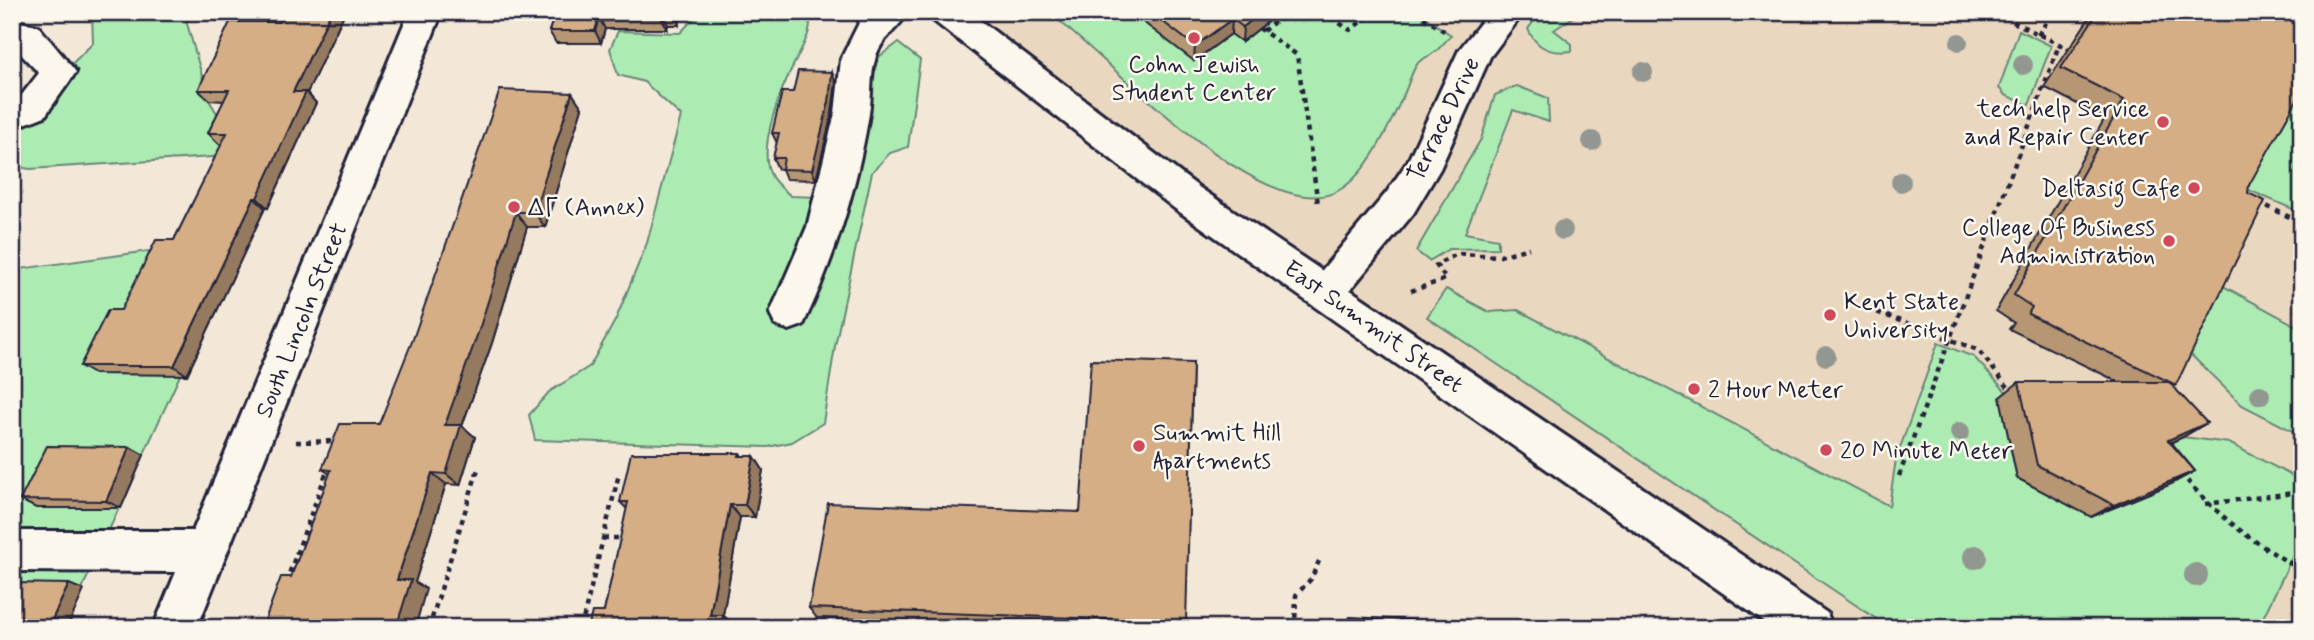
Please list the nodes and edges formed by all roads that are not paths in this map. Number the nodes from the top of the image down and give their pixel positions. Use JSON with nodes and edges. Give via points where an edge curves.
{"nodes":[{"id":1,"x":426,"y":12,"type":"edge"},
{"id":2,"x":891,"y":12,"type":"edge"},
{"id":3,"x":946,"y":12,"type":"edge"},
{"id":4,"x":1508,"y":12,"type":"edge"},
{"id":5,"x":12,"y":32,"type":"edge"},
{"id":6,"x":12,"y":115,"type":"edge"},
{"id":7,"x":1326,"y":292,"type":"junction"},
{"id":8,"x":789,"y":313,"type":"dead end"},
{"id":9,"x":12,"y":551,"type":"edge"},
{"id":10,"x":206,"y":552,"type":"junction"},
{"id":11,"x":175,"y":628,"type":"edge"},
{"id":12,"x":1811,"y":628,"type":"edge"}],
"edges":[{"from":1,"to":10,"type":"street","name":"South Lincoln Street"},
{"from":2,"to":8,"type":"street","via":[[874,26],[858,59],[852,113],[825,227]]},
{"from":3,"to":7,"type":"street","name":"East Summit Street","via":[[1187,198]]},
{"from":4,"to":7,"type":"street","name":"Terrace Drive","via":[[1476,50],[1422,169]]},
{"from":5,"to":6,"type":"street","via":[[26,35],[59,72],[33,106]]},
{"from":7,"to":12,"type":"street","name":"East Summit Street"},
{"from":9,"to":10,"type":"street"},
{"from":10,"to":11,"type":"street","name":"South Lincoln Street"}]}
